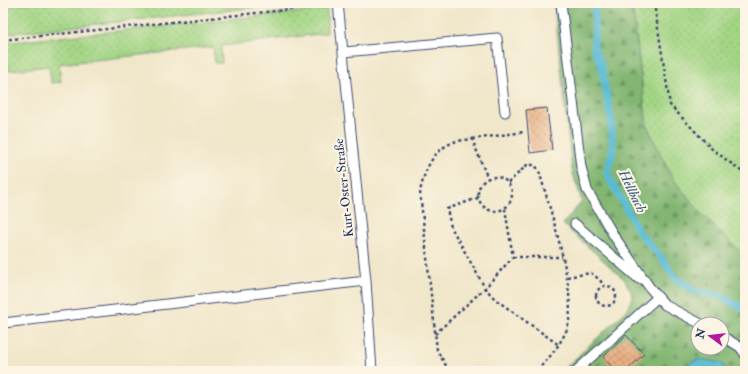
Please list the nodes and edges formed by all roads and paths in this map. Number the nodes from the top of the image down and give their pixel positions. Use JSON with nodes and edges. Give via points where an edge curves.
{"nodes":[{"id":1,"x":338,"y":3,"type":"edge"},
{"id":2,"x":561,"y":3,"type":"edge"},
{"id":3,"x":654,"y":3,"type":"edge"},
{"id":4,"x":3,"y":40,"type":"edge"},
{"id":5,"x":344,"y":52,"type":"junction"},
{"id":6,"x":505,"y":112,"type":"dead end"},
{"id":7,"x":524,"y":132,"type":"dead end"},
{"id":8,"x":472,"y":139,"type":"junction"},
{"id":9,"x":745,"y":174,"type":"edge"},
{"id":10,"x":488,"y":179,"type":"junction"},
{"id":11,"x":508,"y":183,"type":"junction"},
{"id":12,"x":478,"y":198,"type":"junction"},
{"id":13,"x":505,"y":209,"type":"junction"},
{"id":14,"x":575,"y":224,"type":"dead end"},
{"id":15,"x":513,"y":257,"type":"junction"},
{"id":16,"x":562,"y":257,"type":"junction"},
{"id":17,"x":567,"y":277,"type":"junction"},
{"id":18,"x":366,"y":281,"type":"junction"},
{"id":19,"x":604,"y":286,"type":"junction"},
{"id":20,"x":485,"y":288,"type":"junction"},
{"id":21,"x":650,"y":288,"type":"junction"},
{"id":22,"x":658,"y":297,"type":"junction"},
{"id":23,"x":690,"y":318,"type":"edge"},
{"id":24,"x":3,"y":323,"type":"edge"},
{"id":25,"x":435,"y":334,"type":"junction"},
{"id":26,"x":730,"y":341,"type":"edge"},
{"id":27,"x":559,"y":344,"type":"junction"},
{"id":28,"x":745,"y":354,"type":"edge"},
{"id":29,"x":372,"y":371,"type":"edge"},
{"id":30,"x":449,"y":371,"type":"edge"},
{"id":31,"x":536,"y":371,"type":"edge"},
{"id":32,"x":576,"y":371,"type":"edge"}],
"edges":[{"from":1,"to":4,"type":"path"},
{"from":1,"to":5,"type":"lane","name":"Kurt-Oster-Straße"},
{"from":2,"to":21,"type":"lane","via":[[581,167],[587,190],[614,236]]},
{"from":3,"to":9,"type":"path","via":[[670,105],[712,149]]},
{"from":5,"to":6,"type":"lane","via":[[497,38]]},
{"from":5,"to":18,"type":"lane","name":"Kurt-Oster-Straße"},
{"from":7,"to":8,"type":"path"},
{"from":8,"to":10,"type":"path"},
{"from":8,"to":25,"type":"path","via":[[454,142],[439,151],[423,174],[422,214]]},
{"from":10,"to":11,"type":"path","via":[[496,177]]},
{"from":10,"to":12,"type":"path","via":[[480,186]]},
{"from":11,"to":13,"type":"path","via":[[512,197]]},
{"from":11,"to":16,"type":"path","via":[[527,165],[534,165],[539,171]]},
{"from":12,"to":13,"type":"path","via":[[488,210],[497,212]]},
{"from":12,"to":20,"type":"path","via":[[447,209],[451,227]]},
{"from":13,"to":15,"type":"path"},
{"from":14,"to":21,"type":"lane"},
{"from":15,"to":16,"type":"path"},
{"from":15,"to":20,"type":"path"},
{"from":16,"to":17,"type":"path"},
{"from":17,"to":19,"type":"path","via":[[591,273]]},
{"from":17,"to":27,"type":"path","via":[[570,316]]},
{"from":18,"to":24,"type":"lane"},
{"from":18,"to":29,"type":"lane","name":"Kurt-Oster-Straße"},
{"from":19,"to":19,"type":"path","via":[[596,292],[596,298],[598,302],[608,306],[612,304],[616,294],[614,290]]},
{"from":20,"to":25,"type":"path"},
{"from":20,"to":27,"type":"path","via":[[495,299]]},
{"from":21,"to":22,"type":"lane"},
{"from":22,"to":23,"type":"lane","via":[[665,304]]},
{"from":22,"to":32,"type":"lane"},
{"from":25,"to":30,"type":"path","via":[[437,350]]},
{"from":26,"to":28,"type":"lane"},
{"from":27,"to":31,"type":"path"}]}
